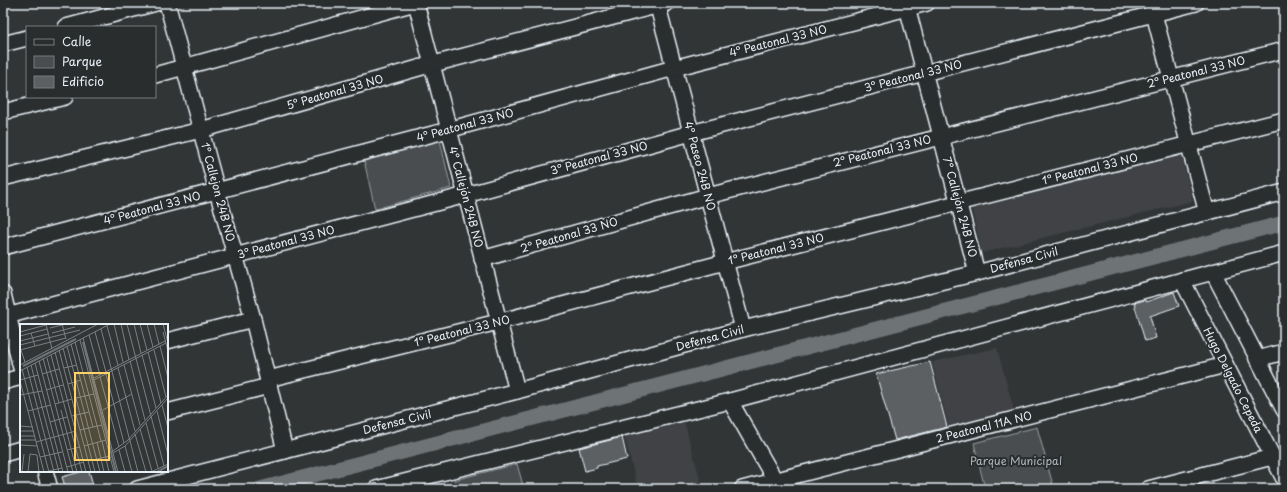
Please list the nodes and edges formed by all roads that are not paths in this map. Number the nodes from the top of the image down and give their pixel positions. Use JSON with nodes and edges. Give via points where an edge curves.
{"nodes":[{"id":1,"x":156,"y":3,"type":"edge"},
{"id":2,"x":167,"y":3,"type":"edge"},
{"id":3,"x":416,"y":3,"type":"edge"},
{"id":4,"x":927,"y":3,"type":"edge"},
{"id":5,"x":1196,"y":3,"type":"edge"},
{"id":6,"x":661,"y":4,"type":"edge"},
{"id":7,"x":906,"y":6,"type":"edge"},
{"id":8,"x":1153,"y":8,"type":"edge"},
{"id":9,"x":70,"y":26,"type":"edge"},
{"id":10,"x":26,"y":38,"type":"edge"},
{"id":11,"x":3,"y":44,"type":"edge"},
{"id":12,"x":1284,"y":50,"type":"edge"},
{"id":13,"x":433,"y":65,"type":"junction"},
{"id":14,"x":185,"y":68,"type":"junction"},
{"id":15,"x":674,"y":68,"type":"junction"},
{"id":16,"x":924,"y":73,"type":"junction"},
{"id":17,"x":156,"y":75,"type":"edge"},
{"id":18,"x":1171,"y":78,"type":"junction"},
{"id":19,"x":61,"y":98,"type":"edge"},
{"id":20,"x":3,"y":112,"type":"edge"},
{"id":21,"x":1284,"y":120,"type":"edge"},
{"id":22,"x":201,"y":130,"type":"junction"},
{"id":23,"x":448,"y":130,"type":"junction"},
{"id":24,"x":691,"y":133,"type":"junction"},
{"id":25,"x":941,"y":136,"type":"junction"},
{"id":26,"x":1188,"y":144,"type":"junction"},
{"id":27,"x":3,"y":178,"type":"edge"},
{"id":28,"x":217,"y":191,"type":"junction"},
{"id":29,"x":1284,"y":192,"type":"edge"},
{"id":30,"x":466,"y":195,"type":"junction"},
{"id":31,"x":708,"y":196,"type":"junction"},
{"id":32,"x":958,"y":203,"type":"junction"},
{"id":33,"x":1207,"y":212,"type":"junction"},
{"id":34,"x":3,"y":247,"type":"edge"},
{"id":35,"x":1284,"y":253,"type":"edge"},
{"id":36,"x":235,"y":255,"type":"junction"},
{"id":37,"x":482,"y":259,"type":"junction"},
{"id":38,"x":725,"y":262,"type":"junction"},
{"id":39,"x":1213,"y":272,"type":"junction"},
{"id":40,"x":977,"y":273,"type":"junction"},
{"id":41,"x":1182,"y":280,"type":"junction"},
{"id":42,"x":3,"y":294,"type":"edge"},
{"id":43,"x":6,"y":316,"type":"edge"},
{"id":44,"x":253,"y":319,"type":"junction"},
{"id":45,"x":498,"y":322,"type":"junction"},
{"id":46,"x":743,"y":329,"type":"junction"},
{"id":47,"x":168,"y":341,"type":"edge"},
{"id":48,"x":1284,"y":352,"type":"edge"},
{"id":49,"x":1258,"y":359,"type":"junction"},
{"id":50,"x":20,"y":365,"type":"edge"},
{"id":51,"x":1225,"y":365,"type":"junction"},
{"id":52,"x":20,"y":377,"type":"edge"},
{"id":53,"x":3,"y":382,"type":"edge"},
{"id":54,"x":269,"y":382,"type":"junction"},
{"id":55,"x":517,"y":392,"type":"junction"},
{"id":56,"x":730,"y":401,"type":"junction"},
{"id":57,"x":1284,"y":410,"type":"edge"},
{"id":58,"x":168,"y":412,"type":"edge"},
{"id":59,"x":20,"y":449,"type":"edge"},
{"id":60,"x":285,"y":451,"type":"junction"},
{"id":61,"x":3,"y":454,"type":"edge"},
{"id":62,"x":1272,"y":457,"type":"junction"},
{"id":63,"x":45,"y":472,"type":"edge"},
{"id":64,"x":1284,"y":479,"type":"edge"},
{"id":65,"x":778,"y":484,"type":"edge"},
{"id":66,"x":50,"y":489,"type":"edge"},
{"id":67,"x":137,"y":489,"type":"edge"},
{"id":68,"x":376,"y":489,"type":"edge"},
{"id":69,"x":742,"y":489,"type":"edge"},
{"id":70,"x":1148,"y":489,"type":"edge"}],
"edges":[{"from":1,"to":9,"type":"street"},
{"from":2,"to":14,"type":"street","name":"1° Callejon 24B NO"},
{"from":3,"to":13,"type":"street","name":"4° Callejón 24B NO"},
{"from":3,"to":14,"type":"street"},
{"from":4,"to":7,"type":"street","name":"4° Peatonal 33 NO"},
{"from":5,"to":8,"type":"street","name":"3° Peatonal 33 NO"},
{"from":6,"to":13,"type":"street","name":"5° Peatonal 33 NO"},
{"from":6,"to":15,"type":"street","name":"4° Paseo 24B NO"},
{"from":7,"to":15,"type":"street","name":"4° Peatonal 33 NO"},
{"from":7,"to":16,"type":"street","name":"7° Callejón 24B NO"},
{"from":8,"to":16,"type":"street","name":"3° Peatonal 33 NO"},
{"from":8,"to":18,"type":"street"},
{"from":10,"to":11,"type":"street"},
{"from":12,"to":18,"type":"street","name":"2° Peatonal 33 NO"},
{"from":13,"to":22,"type":"street","name":"5° Peatonal 33 NO"},
{"from":13,"to":23,"type":"street","name":"4° Callejón 24B NO"},
{"from":14,"to":17,"type":"street"},
{"from":14,"to":22,"type":"street","name":"1° Callejon 24B NO"},
{"from":15,"to":23,"type":"street","name":"4° Peatonal 33 NO"},
{"from":15,"to":24,"type":"street","name":"4° Paseo 24B NO"},
{"from":16,"to":24,"type":"street","name":"3° Peatonal 33 NO"},
{"from":16,"to":25,"type":"street","name":"7° Callejón 24B NO"},
{"from":18,"to":25,"type":"street","name":"2° Peatonal 33 NO"},
{"from":18,"to":26,"type":"street"},
{"from":19,"to":20,"type":"street"},
{"from":21,"to":26,"type":"street","name":"1° Peatonal 33 NO"},
{"from":22,"to":27,"type":"street","name":"5° Peatonal 33 NO"},
{"from":22,"to":28,"type":"street","name":"1° Callejon 24B NO"},
{"from":23,"to":28,"type":"street","name":"4° Peatonal 33 NO"},
{"from":23,"to":30,"type":"street","name":"4° Callejón 24B NO"},
{"from":24,"to":30,"type":"street","name":"3° Peatonal 33 NO"},
{"from":24,"to":31,"type":"street","name":"4° Paseo 24B NO"},
{"from":25,"to":31,"type":"street","name":"2° Peatonal 33 NO"},
{"from":25,"to":32,"type":"street","name":"7° Callejón 24B NO"},
{"from":26,"to":32,"type":"street","name":"1° Peatonal 33 NO"},
{"from":26,"to":33,"type":"street"},
{"from":28,"to":34,"type":"street","name":"4° Peatonal 33 NO"},
{"from":28,"to":36,"type":"street","name":"1° Callejon 24B NO"},
{"from":29,"to":33,"type":"street","name":"Defensa Civil"},
{"from":30,"to":36,"type":"street","name":"3° Peatonal 33 NO"},
{"from":30,"to":37,"type":"street","name":"4° Callejón 24B NO"},
{"from":31,"to":37,"type":"street","name":"2° Peatonal 33 NO"},
{"from":31,"to":38,"type":"street","name":"4° Paseo 24B NO"},
{"from":32,"to":38,"type":"street","name":"1° Peatonal 33 NO"},
{"from":32,"to":40,"type":"street","name":"7° Callejón 24B NO"},
{"from":33,"to":40,"type":"street","name":"Defensa Civil"},
{"from":35,"to":39,"type":"street"},
{"from":36,"to":43,"type":"street","name":"3° Peatonal 33 NO"},
{"from":36,"to":44,"type":"street","name":"1° Callejon 24B NO"},
{"from":37,"to":45,"type":"street","name":"4° Callejón 24B NO"},
{"from":38,"to":45,"type":"street","name":"1° Peatonal 33 NO"},
{"from":38,"to":46,"type":"street","name":"4° Paseo 24B NO"},
{"from":39,"to":41,"type":"street"},
{"from":39,"to":49,"type":"street"},
{"from":40,"to":46,"type":"street","name":"Defensa Civil"},
{"from":41,"to":51,"type":"street","name":"Hugo Delgado Cepeda"},
{"from":41,"to":56,"type":"street"},
{"from":42,"to":43,"type":"street"},
{"from":43,"to":50,"type":"street"},
{"from":44,"to":47,"type":"street"},
{"from":44,"to":54,"type":"street","name":"1° Callejon 24B NO"},
{"from":45,"to":54,"type":"street","name":"1° Peatonal 33 NO"},
{"from":45,"to":55,"type":"street","name":"4° Callejón 24B NO"},
{"from":46,"to":55,"type":"street","name":"Defensa Civil"},
{"from":48,"to":49,"type":"street"},
{"from":49,"to":57,"type":"street"},
{"from":51,"to":62,"type":"street","name":"Hugo Delgado Cepeda"},
{"from":51,"to":65,"type":"street","name":"2 Peatonal 11A NO"},
{"from":52,"to":53,"type":"street"},
{"from":54,"to":58,"type":"street","name":"1° Peatonal 33 NO"},
{"from":54,"to":60,"type":"street","name":"1° Callejon 24B NO"},
{"from":55,"to":60,"type":"street","name":"Defensa Civil"},
{"from":56,"to":65,"type":"street"},
{"from":56,"to":68,"type":"street"},
{"from":59,"to":61,"type":"street"},
{"from":60,"to":67,"type":"street","name":"Defensa Civil"},
{"from":62,"to":64,"type":"street","name":"Hugo Delgado Cepeda"},
{"from":62,"to":70,"type":"street"},
{"from":63,"to":66,"type":"street"},
{"from":65,"to":69,"type":"street","name":"2 Peatonal 11A NO"}]}
